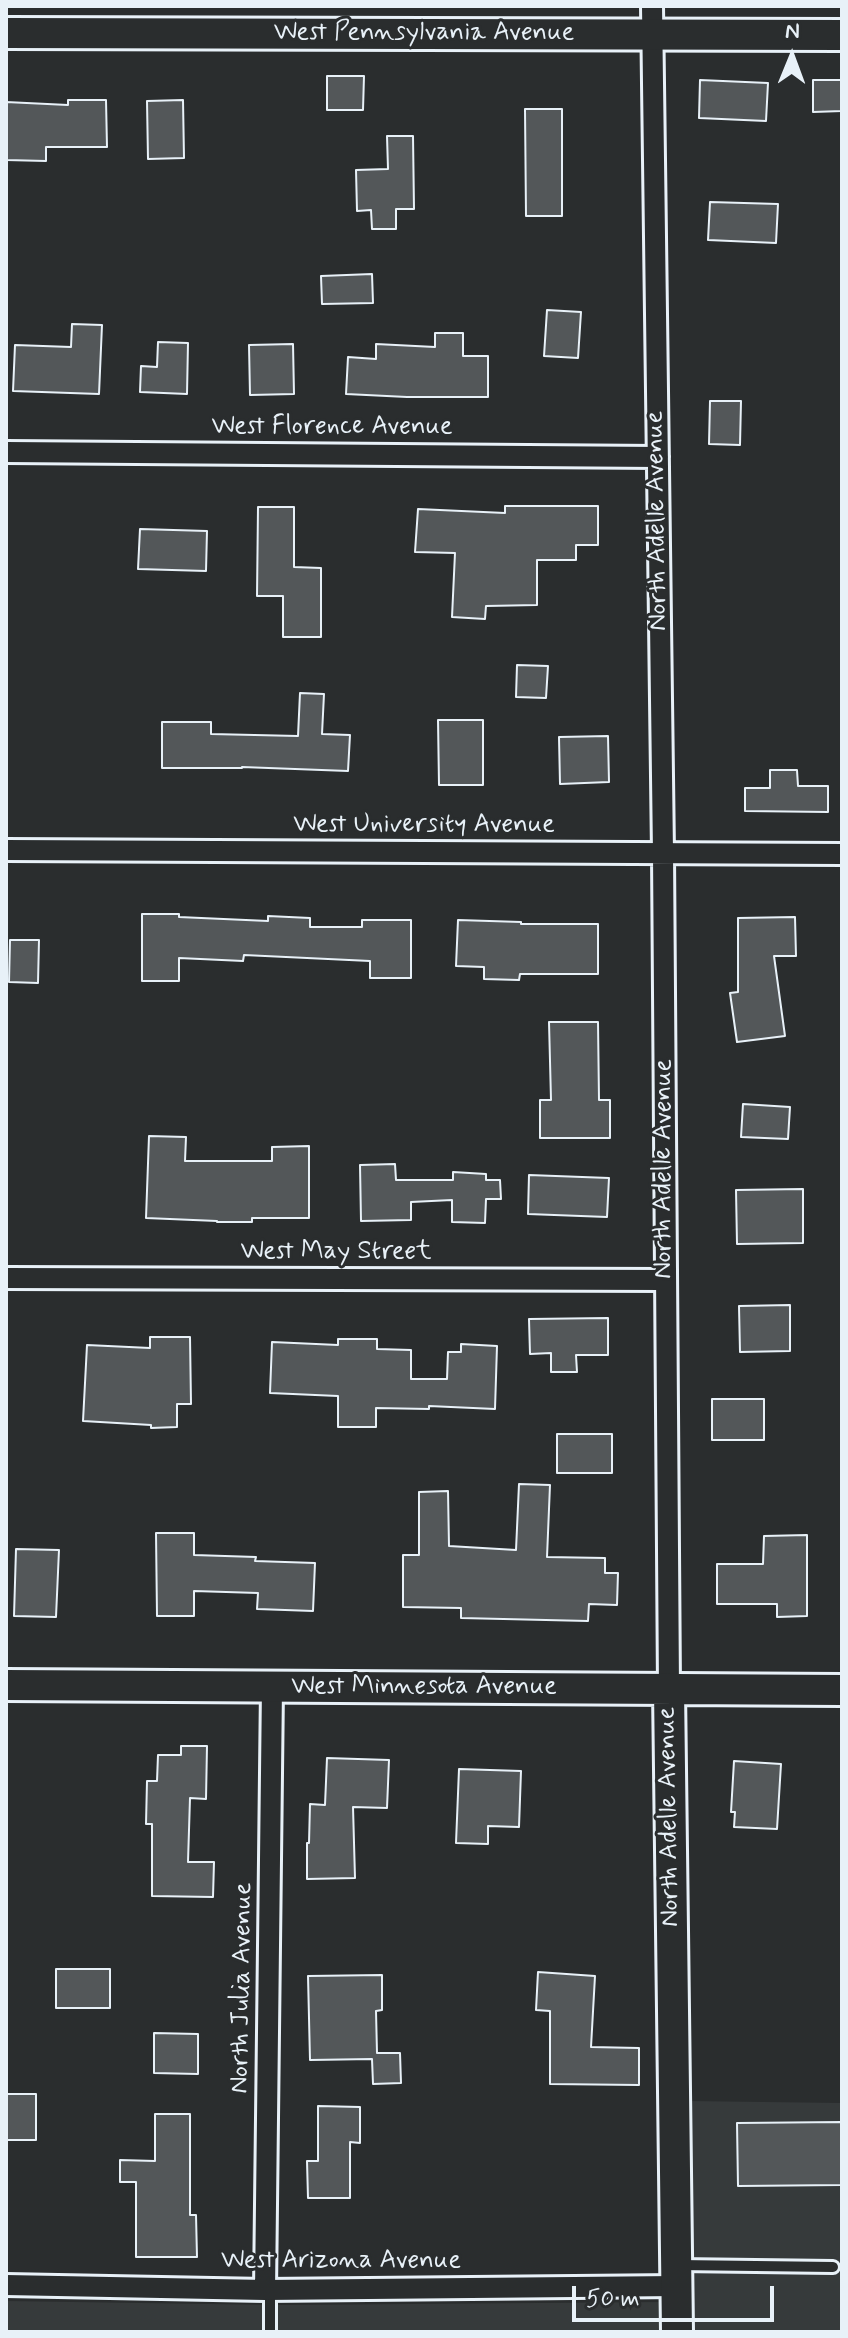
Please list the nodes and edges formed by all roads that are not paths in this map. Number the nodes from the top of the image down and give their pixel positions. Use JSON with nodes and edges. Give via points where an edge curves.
{"nodes":[{"id":1,"x":652,"y":20,"type":"edge"},
{"id":2,"x":6,"y":33,"type":"edge"},
{"id":3,"x":842,"y":35,"type":"edge"},
{"id":4,"x":6,"y":452,"type":"edge"},
{"id":5,"x":658,"y":457,"type":"junction"},
{"id":6,"x":6,"y":850,"type":"edge"},
{"id":7,"x":663,"y":853,"type":"junction"},
{"id":8,"x":842,"y":854,"type":"edge"},
{"id":9,"x":6,"y":1278,"type":"edge"},
{"id":10,"x":665,"y":1280,"type":"junction"},
{"id":11,"x":6,"y":1685,"type":"edge"},
{"id":12,"x":272,"y":1687,"type":"junction"},
{"id":13,"x":669,"y":1689,"type":"junction"},
{"id":14,"x":842,"y":1690,"type":"edge"},
{"id":15,"x":833,"y":2267,"type":"dead end"},
{"id":16,"x":676,"y":2276,"type":"junction"},
{"id":17,"x":6,"y":2285,"type":"edge"},
{"id":18,"x":268,"y":2289,"type":"junction"},
{"id":19,"x":270,"y":2332,"type":"edge"},
{"id":20,"x":677,"y":2332,"type":"edge"}],
"edges":[{"from":1,"to":2,"type":"street","name":"West Pennsylvania Avenue"},
{"from":1,"to":3,"type":"street","name":"West Pennsylvania Avenue"},
{"from":1,"to":5,"type":"street","name":"North Adelle Avenue"},
{"from":4,"to":5,"type":"street","name":"West Florence Avenue"},
{"from":5,"to":7,"type":"street","name":"North Adelle Avenue"},
{"from":6,"to":7,"type":"street","name":"West University Avenue"},
{"from":7,"to":8,"type":"street","name":"West University Avenue"},
{"from":7,"to":10,"type":"street","name":"North Adelle Avenue"},
{"from":9,"to":10,"type":"street","name":"West May Street"},
{"from":10,"to":13,"type":"street","name":"North Adelle Avenue"},
{"from":11,"to":12,"type":"street","name":"West Minnesota Avenue"},
{"from":12,"to":13,"type":"street","name":"West Minnesota Avenue"},
{"from":12,"to":18,"type":"street","name":"North Julia Avenue"},
{"from":13,"to":14,"type":"street","name":"West Minnesota Avenue"},
{"from":13,"to":16,"type":"street","name":"North Adelle Avenue"},
{"from":15,"to":16,"type":"lane"},
{"from":16,"to":18,"type":"street","name":"West Arizona Avenue"},
{"from":16,"to":20,"type":"street","name":"North Adelle Avenue"},
{"from":17,"to":18,"type":"street","name":"West Arizona Avenue"},
{"from":18,"to":19,"type":"lane"}]}
